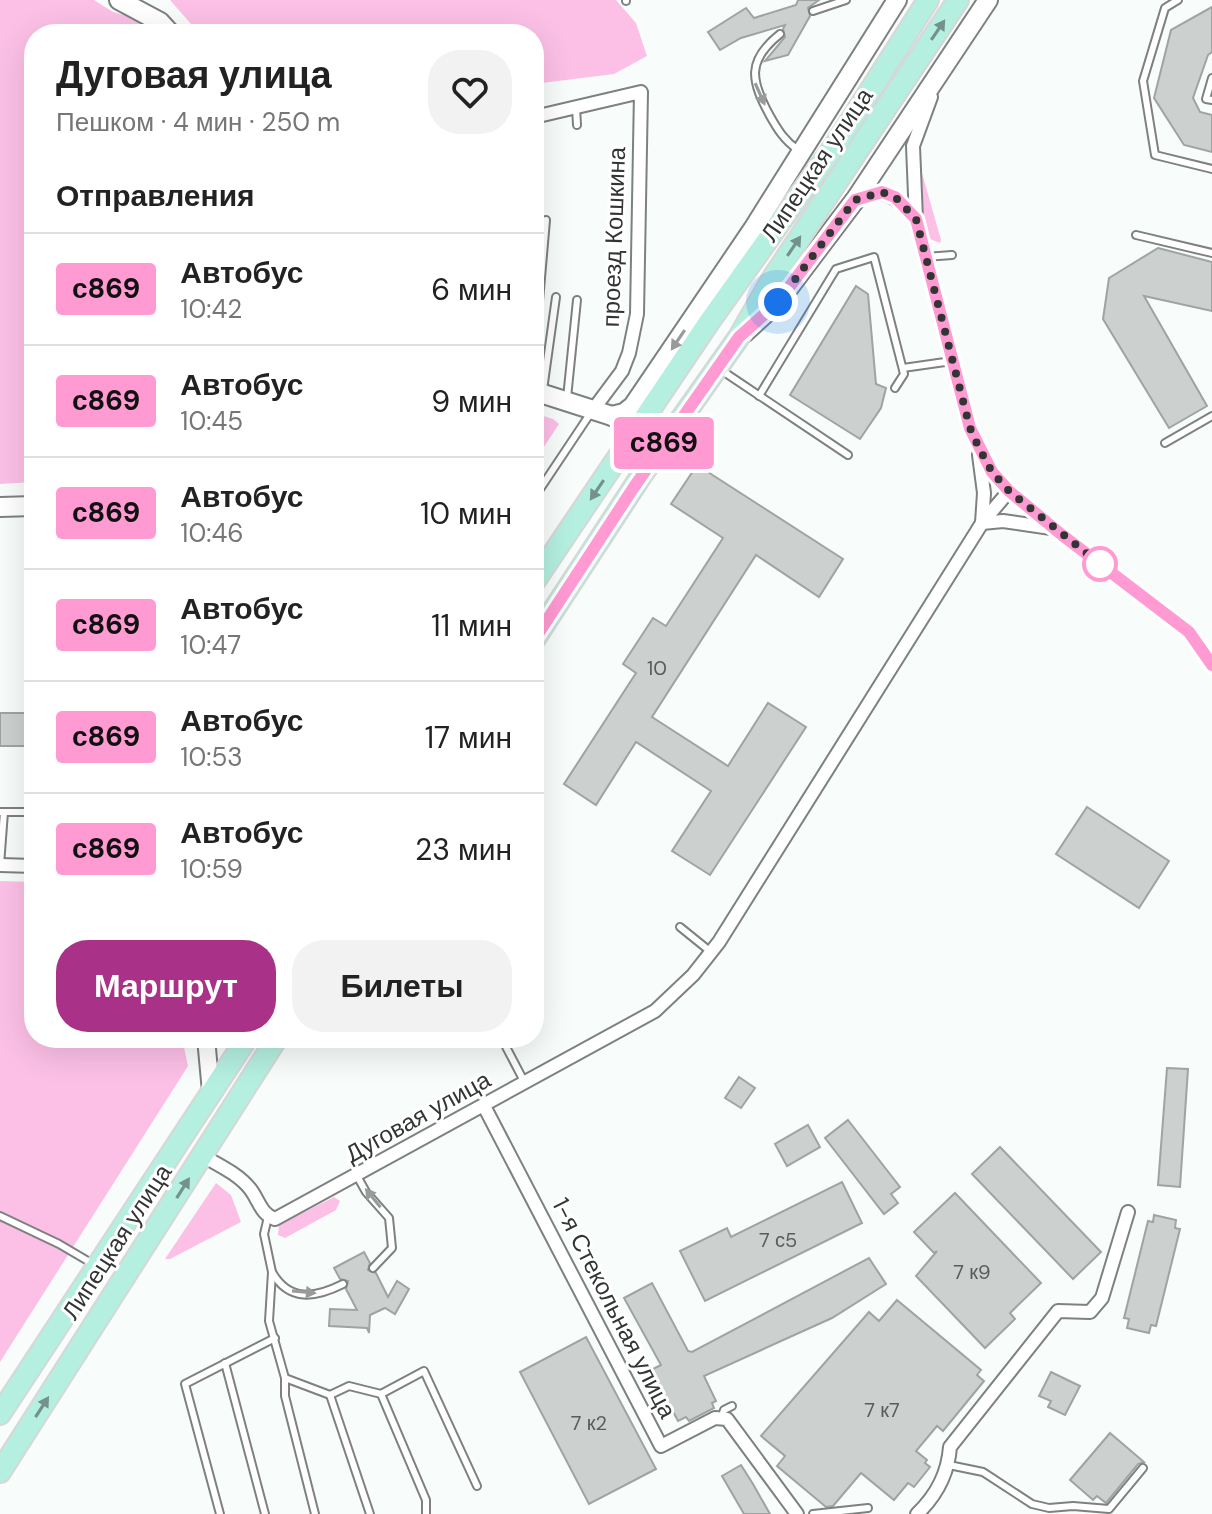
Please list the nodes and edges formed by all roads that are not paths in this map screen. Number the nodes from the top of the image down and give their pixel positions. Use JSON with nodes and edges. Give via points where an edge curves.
{"nodes":[{"id":1,"x":119,"y":0,"type":"edge"},
{"id":2,"x":846,"y":0,"type":"edge"},
{"id":3,"x":897,"y":0,"type":"edge"},
{"id":4,"x":928,"y":0,"type":"edge"},
{"id":5,"x":958,"y":0,"type":"edge"},
{"id":6,"x":988,"y":0,"type":"edge"},
{"id":7,"x":1178,"y":0,"type":"edge"},
{"id":8,"x":813,"y":11,"type":"dead end"},
{"id":9,"x":162,"y":24,"type":"edge"},
{"id":10,"x":780,"y":34,"type":"dead end"},
{"id":11,"x":942,"y":72,"type":"junction"},
{"id":12,"x":1212,"y":78,"type":"edge"},
{"id":13,"x":1212,"y":100,"type":"edge"},
{"id":14,"x":576,"y":107,"type":"junction"},
{"id":15,"x":544,"y":115,"type":"edge"},
{"id":16,"x":577,"y":125,"type":"dead end"},
{"id":17,"x":801,"y":152,"type":"junction"},
{"id":18,"x":1212,"y":169,"type":"edge"},
{"id":19,"x":855,"y":200,"type":"junction"},
{"id":20,"x":916,"y":219,"type":"junction"},
{"id":21,"x":546,"y":220,"type":"dead end"},
{"id":22,"x":753,"y":229,"type":"junction"},
{"id":23,"x":1136,"y":235,"type":"dead end"},
{"id":24,"x":544,"y":238,"type":"edge"},
{"id":25,"x":1212,"y":253,"type":"edge"},
{"id":26,"x":952,"y":255,"type":"dead end"},
{"id":27,"x":925,"y":257,"type":"junction"},
{"id":28,"x":556,"y":297,"type":"dead end"},
{"id":29,"x":577,"y":300,"type":"dead end"},
{"id":30,"x":709,"y":322,"type":"junction"},
{"id":31,"x":739,"y":337,"type":"junction"},
{"id":32,"x":544,"y":360,"type":"edge"},
{"id":33,"x":952,"y":361,"type":"junction"},
{"id":34,"x":718,"y":368,"type":"junction"},
{"id":35,"x":903,"y":368,"type":"junction"},
{"id":36,"x":895,"y":388,"type":"dead end"},
{"id":37,"x":544,"y":394,"type":"edge"},
{"id":38,"x":759,"y":396,"type":"junction"},
{"id":39,"x":567,"y":401,"type":"junction"},
{"id":40,"x":593,"y":410,"type":"junction"},
{"id":41,"x":612,"y":416,"type":"junction"},
{"id":42,"x":1212,"y":416,"type":"edge"},
{"id":43,"x":640,"y":425,"type":"junction"},
{"id":44,"x":672,"y":432,"type":"junction"},
{"id":45,"x":1165,"y":443,"type":"dead end"},
{"id":46,"x":979,"y":448,"type":"junction"},
{"id":47,"x":848,"y":455,"type":"dead end"},
{"id":48,"x":544,"y":483,"type":"edge"},
{"id":49,"x":1009,"y":491,"type":"junction"},
{"id":50,"x":24,"y":506,"type":"edge"},
{"id":51,"x":0,"y":507,"type":"edge"},
{"id":52,"x":982,"y":523,"type":"junction"},
{"id":53,"x":1055,"y":529,"type":"junction"},
{"id":54,"x":544,"y":567,"type":"edge"},
{"id":55,"x":544,"y":625,"type":"edge"},
{"id":56,"x":1212,"y":665,"type":"edge"},
{"id":57,"x":2,"y":812,"type":"edge"},
{"id":58,"x":24,"y":812,"type":"edge"},
{"id":59,"x":0,"y":865,"type":"edge"},
{"id":60,"x":24,"y":866,"type":"edge"},
{"id":61,"x":680,"y":927,"type":"dead end"},
{"id":62,"x":711,"y":952,"type":"junction"},
{"id":63,"x":207,"y":1048,"type":"edge"},
{"id":64,"x":240,"y":1048,"type":"edge"},
{"id":65,"x":271,"y":1048,"type":"edge"},
{"id":66,"x":507,"y":1048,"type":"edge"},
{"id":67,"x":525,"y":1083,"type":"junction"},
{"id":68,"x":211,"y":1092,"type":"junction"},
{"id":69,"x":484,"y":1106,"type":"junction"},
{"id":70,"x":203,"y":1156,"type":"junction"},
{"id":71,"x":357,"y":1176,"type":"junction"},
{"id":72,"x":1128,"y":1212,"type":"dead end"},
{"id":73,"x":0,"y":1216,"type":"edge"},
{"id":74,"x":268,"y":1217,"type":"junction"},
{"id":75,"x":98,"y":1267,"type":"junction"},
{"id":76,"x":373,"y":1268,"type":"dead end"},
{"id":77,"x":272,"y":1272,"type":"junction"},
{"id":78,"x":343,"y":1284,"type":"dead end"},
{"id":79,"x":275,"y":1338,"type":"junction"},
{"id":80,"x":225,"y":1363,"type":"junction"},
{"id":81,"x":285,"y":1378,"type":"junction"},
{"id":82,"x":381,"y":1394,"type":"junction"},
{"id":83,"x":330,"y":1395,"type":"junction"},
{"id":84,"x":732,"y":1406,"type":"dead end"},
{"id":85,"x":0,"y":1414,"type":"edge"},
{"id":86,"x":721,"y":1419,"type":"junction"},
{"id":87,"x":949,"y":1465,"type":"junction"},
{"id":88,"x":1143,"y":1468,"type":"dead end"},
{"id":89,"x":0,"y":1472,"type":"edge"},
{"id":90,"x":477,"y":1486,"type":"dead end"},
{"id":91,"x":868,"y":1508,"type":"dead end"},
{"id":92,"x":1049,"y":1508,"type":"junction"},
{"id":93,"x":923,"y":1512,"type":"edge"},
{"id":94,"x":220,"y":1514,"type":"edge"},
{"id":95,"x":265,"y":1514,"type":"edge"},
{"id":96,"x":315,"y":1514,"type":"edge"},
{"id":97,"x":370,"y":1514,"type":"edge"},
{"id":98,"x":426,"y":1514,"type":"edge"},
{"id":99,"x":797,"y":1514,"type":"edge"},
{"id":100,"x":813,"y":1514,"type":"edge"},
{"id":101,"x":1057,"y":1514,"type":"edge"}],
"edges":[{"from":1,"to":9,"type":"main road"},
{"from":2,"to":8,"type":"lane"},
{"from":3,"to":17,"type":"main road"},
{"from":4,"to":30,"type":"main road","name":"Липецкая улица","via":[[836,144]]},
{"from":31,"to":5,"type":"main road","name":"Липецкая улица","one_way":true},
{"from":6,"to":11,"type":"main road"},
{"from":7,"to":18,"type":"lane","via":[[1165,8],[1143,81],[1155,155]]},
{"from":10,"to":17,"type":"lane","one_way":true,"via":[[766,45],[753,78],[785,141]]},
{"from":11,"to":19,"type":"main road"},
{"from":11,"to":20,"type":"street","via":[[913,146]]},
{"from":12,"to":13,"type":"lane","via":[[1206,99]]},
{"from":14,"to":15,"type":"street"},
{"from":14,"to":16,"type":"lane"},
{"from":14,"to":40,"type":"street","name":"проезд Кошкина","via":[[641,92],[637,314],[622,371]]},
{"from":17,"to":22,"type":"main road"},
{"from":19,"to":20,"type":"street","via":[[882,192],[895,197]]},
{"from":19,"to":31,"type":"main road","via":[[778,302]]},
{"from":20,"to":27,"type":"street"},
{"from":21,"to":24,"type":"lane"},
{"from":22,"to":30,"type":"main road"},
{"from":22,"to":41,"type":"main road","one_way":true,"via":[[633,406]]},
{"from":23,"to":25,"type":"lane"},
{"from":26,"to":27,"type":"lane"},
{"from":27,"to":33,"type":"street"},
{"from":28,"to":32,"type":"lane"},
{"from":29,"to":39,"type":"lane"},
{"from":30,"to":43,"type":"main road","name":"Липецкая улица"},
{"from":31,"to":34,"type":"main road","name":"Липецкая улица"},
{"from":33,"to":35,"type":"lane"},
{"from":33,"to":46,"type":"street"},
{"from":34,"to":38,"type":"lane"},
{"from":34,"to":44,"type":"main road","name":"Липецкая улица"},
{"from":35,"to":36,"type":"lane"},
{"from":35,"to":38,"type":"lane","via":[[874,257],[836,269]]},
{"from":37,"to":39,"type":"main road"},
{"from":38,"to":47,"type":"lane"},
{"from":39,"to":40,"type":"main road"},
{"from":40,"to":41,"type":"main road"},
{"from":40,"to":48,"type":"lane","name":"проезд Кошкина"},
{"from":41,"to":43,"type":"main road"},
{"from":42,"to":45,"type":"lane"},
{"from":43,"to":44,"type":"main road"},
{"from":43,"to":54,"type":"main road","name":"Липецкая улица","one_way":true},
{"from":44,"to":55,"type":"main road","name":"Липецкая улица"},
{"from":46,"to":49,"type":"street"},
{"from":46,"to":52,"type":"street"},
{"from":49,"to":52,"type":"street","name":"Дуговая улица"},
{"from":49,"to":53,"type":"street"},
{"from":50,"to":51,"type":"main road"},
{"from":52,"to":53,"type":"street"},
{"from":52,"to":62,"type":"street","name":"Дуговая улица"},
{"from":53,"to":56,"type":"street","via":[[1189,632]]},
{"from":57,"to":58,"type":"lane"},
{"from":57,"to":59,"type":"lane"},
{"from":59,"to":60,"type":"street"},
{"from":61,"to":62,"type":"lane"},
{"from":62,"to":67,"type":"street","name":"Дуговая улица","via":[[655,1011]]},
{"from":63,"to":68,"type":"street"},
{"from":64,"to":68,"type":"main road","name":"Липецкая улица"},
{"from":65,"to":70,"type":"main road","name":"Липецкая улица"},
{"from":66,"to":67,"type":"lane"},
{"from":67,"to":69,"type":"street","name":"Дуговая улица"},
{"from":68,"to":75,"type":"main road","name":"Липецкая улица"},
{"from":69,"to":71,"type":"street","name":"Дуговая улица"},
{"from":69,"to":86,"type":"street","name":"1-я Стекольная улица","via":[[663,1451]]},
{"from":70,"to":74,"type":"street","via":[[241,1180]]},
{"from":89,"to":70,"type":"main road","name":"Липецкая улица","one_way":true},
{"from":71,"to":74,"type":"street","name":"Дуговая улица","via":[[284,1216]]},
{"from":76,"to":71,"type":"lane","one_way":true,"via":[[392,1248],[389,1218]]},
{"from":72,"to":87,"type":"street","via":[[1102,1298],[1090,1312],[1058,1311],[950,1447]]},
{"from":73,"to":75,"type":"lane"},
{"from":74,"to":77,"type":"lane","via":[[264,1234]]},
{"from":75,"to":85,"type":"main road","name":"Липецкая улица"},
{"from":77,"to":78,"type":"lane","one_way":true,"via":[[281,1287],[299,1294],[325,1293]]},
{"from":77,"to":79,"type":"lane","via":[[269,1321]]},
{"from":79,"to":80,"type":"lane"},
{"from":79,"to":81,"type":"lane"},
{"from":80,"to":94,"type":"lane","via":[[185,1384]]},
{"from":80,"to":95,"type":"lane"},
{"from":81,"to":83,"type":"lane"},
{"from":81,"to":96,"type":"lane"},
{"from":82,"to":83,"type":"lane","via":[[349,1386]]},
{"from":82,"to":90,"type":"lane","via":[[424,1371]]},
{"from":82,"to":98,"type":"lane","via":[[426,1500]]},
{"from":83,"to":97,"type":"lane"},
{"from":84,"to":86,"type":"lane"},
{"from":86,"to":99,"type":"street","via":[[727,1419]]},
{"from":87,"to":92,"type":"lane","via":[[983,1472],[1032,1504]]},
{"from":87,"to":93,"type":"street"},
{"from":88,"to":92,"type":"lane","via":[[1109,1509]]},
{"from":91,"to":100,"type":"lane"},
{"from":92,"to":101,"type":"lane"}]}
